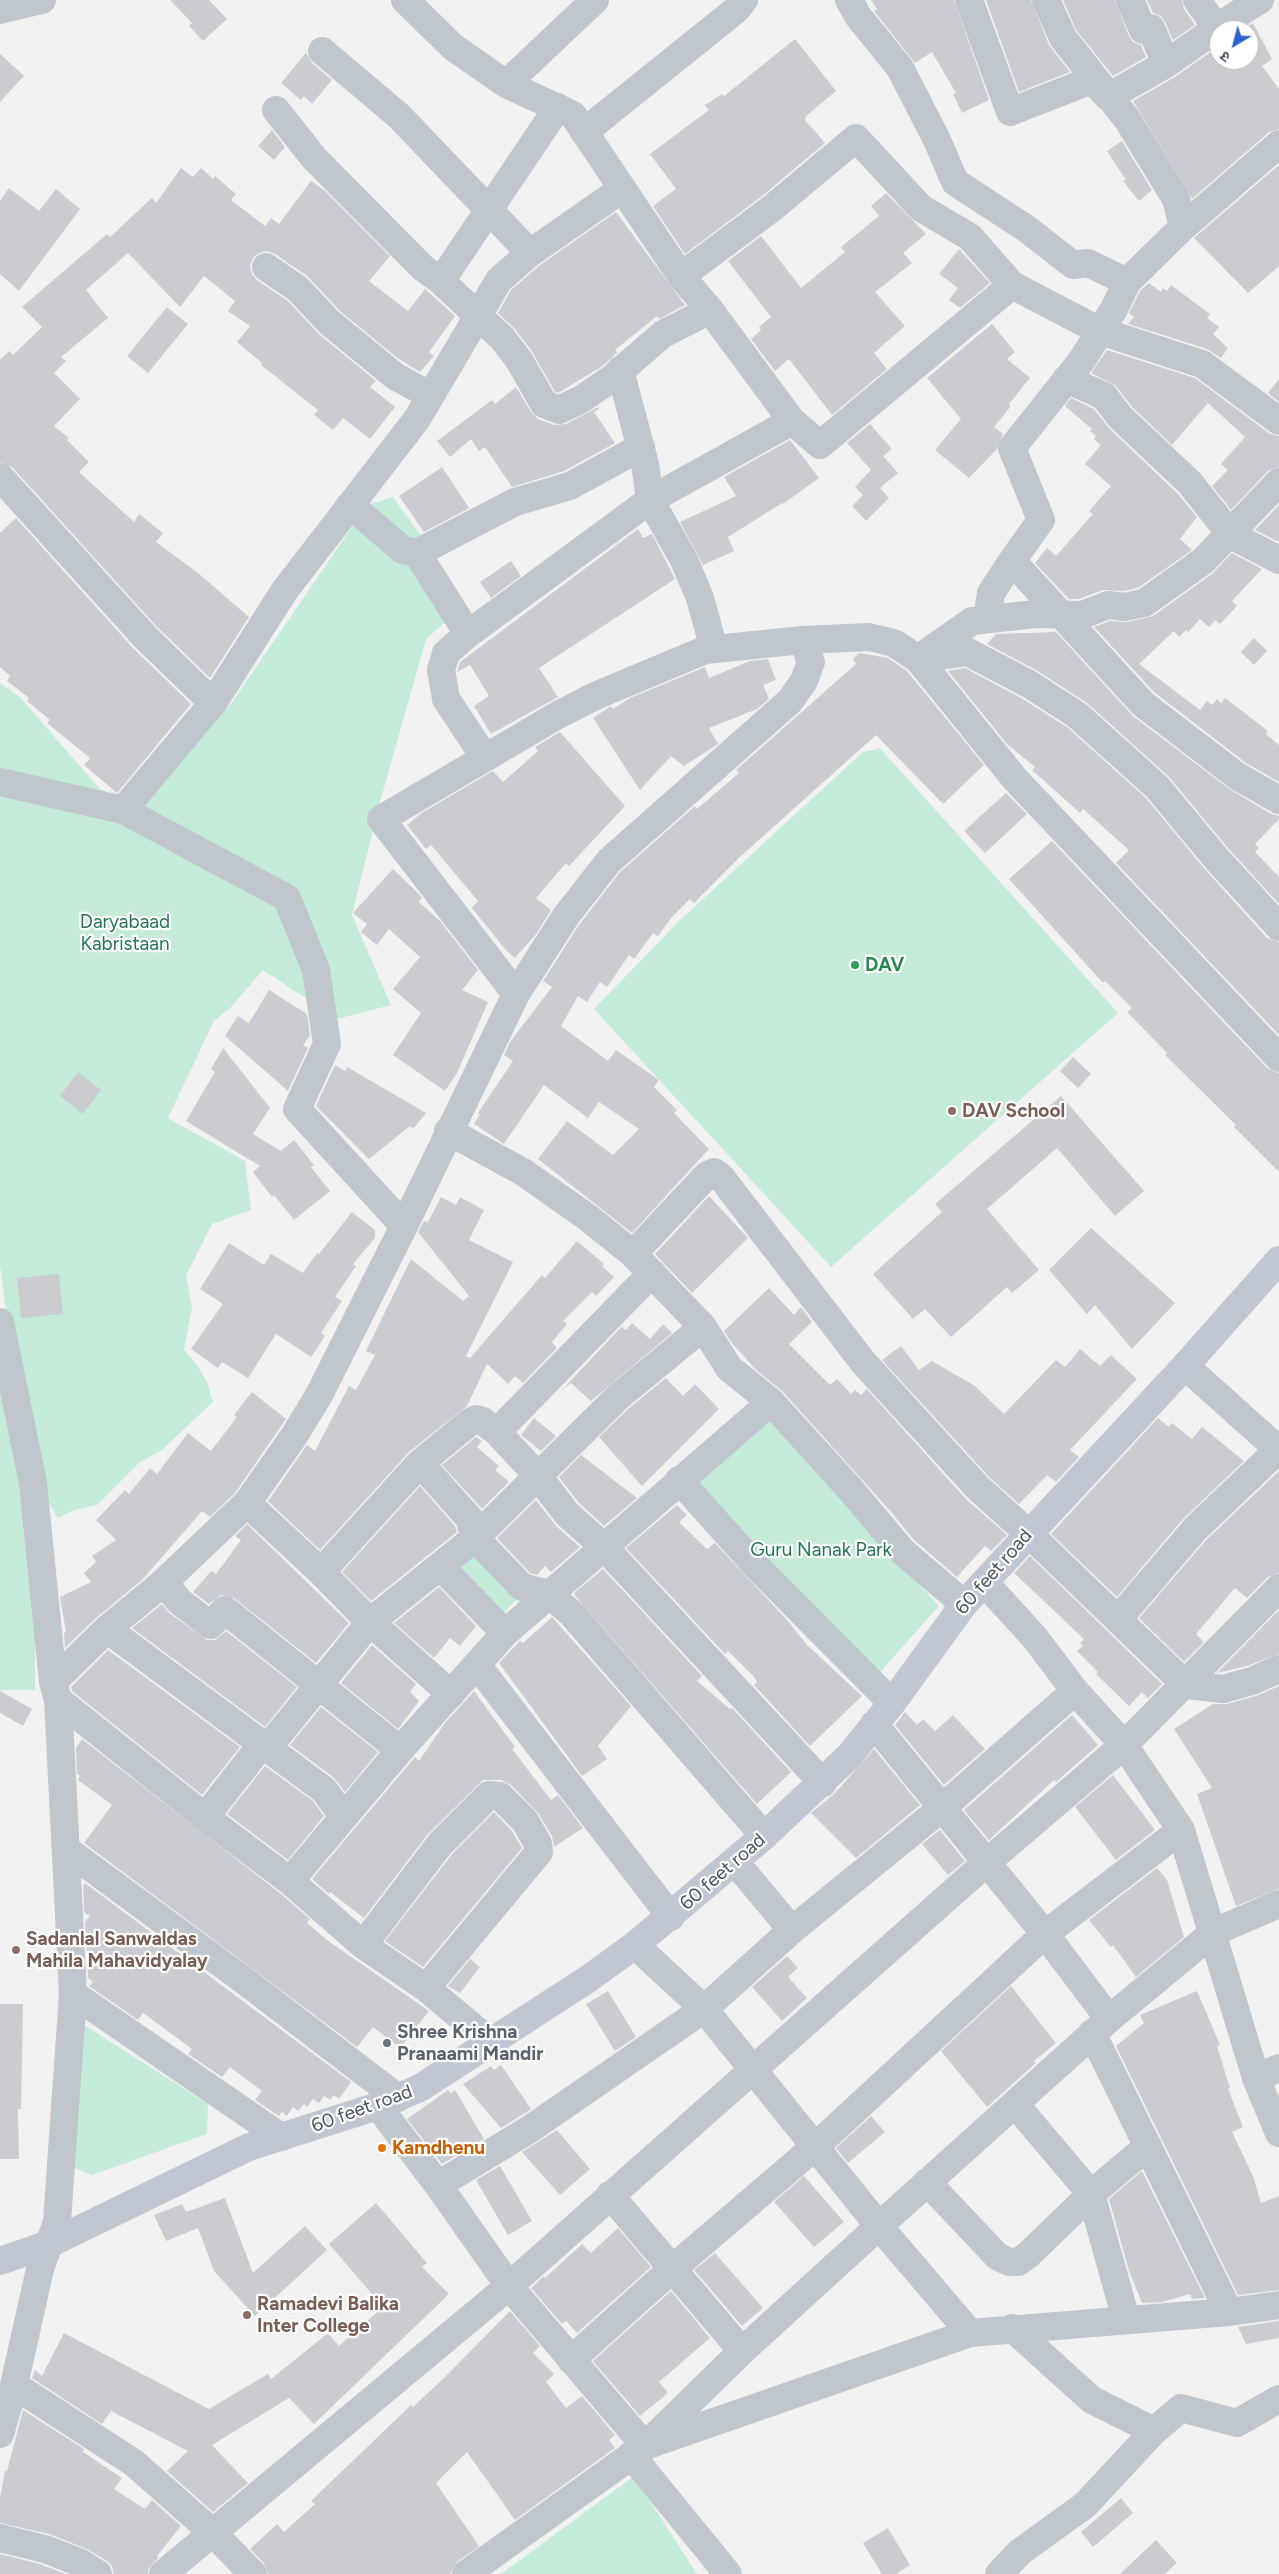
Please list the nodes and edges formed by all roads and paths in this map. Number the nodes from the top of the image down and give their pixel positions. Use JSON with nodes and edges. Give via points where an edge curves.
{"nodes":[{"id":1,"x":42,"y":0,"type":"edge"},
{"id":2,"x":405,"y":0,"type":"edge"},
{"id":3,"x":595,"y":0,"type":"edge"},
{"id":4,"x":849,"y":0,"type":"edge"},
{"id":5,"x":970,"y":0,"type":"edge"},
{"id":6,"x":1046,"y":0,"type":"edge"},
{"id":7,"x":1130,"y":0,"type":"edge"},
{"id":8,"x":1196,"y":0,"type":"edge"},
{"id":9,"x":1256,"y":1,"type":"edge"},
{"id":10,"x":737,"y":3,"type":"edge"},
{"id":11,"x":0,"y":10,"type":"edge"},
{"id":12,"x":1211,"y":20,"type":"edge"},
{"id":13,"x":1230,"y":20,"type":"edge"},
{"id":14,"x":1209,"y":36,"type":"edge"},
{"id":15,"x":322,"y":51,"type":"dead end"},
{"id":16,"x":1166,"y":64,"type":"junction"},
{"id":17,"x":506,"y":84,"type":"junction"},
{"id":18,"x":1108,"y":97,"type":"junction"},
{"id":19,"x":558,"y":107,"type":"junction"},
{"id":20,"x":276,"y":110,"type":"dead end"},
{"id":21,"x":584,"y":132,"type":"junction"},
{"id":22,"x":1279,"y":144,"type":"edge"},
{"id":23,"x":622,"y":190,"type":"junction"},
{"id":24,"x":490,"y":208,"type":"junction"},
{"id":25,"x":1183,"y":227,"type":"junction"},
{"id":26,"x":530,"y":252,"type":"junction"},
{"id":27,"x":266,"y":267,"type":"dead end"},
{"id":28,"x":681,"y":276,"type":"junction"},
{"id":29,"x":441,"y":281,"type":"junction"},
{"id":30,"x":1127,"y":282,"type":"junction"},
{"id":31,"x":1012,"y":285,"type":"junction"},
{"id":32,"x":710,"y":310,"type":"junction"},
{"id":33,"x":477,"y":314,"type":"junction"},
{"id":34,"x":1100,"y":332,"type":"junction"},
{"id":35,"x":620,"y":370,"type":"junction"},
{"id":36,"x":1066,"y":379,"type":"junction"},
{"id":37,"x":430,"y":395,"type":"junction"},
{"id":38,"x":792,"y":421,"type":"junction"},
{"id":39,"x":1279,"y":421,"type":"edge"},
{"id":40,"x":641,"y":447,"type":"junction"},
{"id":41,"x":0,"y":477,"type":"edge"},
{"id":42,"x":1279,"y":482,"type":"edge"},
{"id":43,"x":650,"y":500,"type":"junction"},
{"id":44,"x":350,"y":505,"type":"junction"},
{"id":45,"x":1231,"y":535,"type":"junction"},
{"id":46,"x":417,"y":553,"type":"junction"},
{"id":47,"x":1279,"y":560,"type":"edge"},
{"id":48,"x":1012,"y":561,"type":"junction"},
{"id":49,"x":1060,"y":614,"type":"junction"},
{"id":50,"x":987,"y":619,"type":"junction"},
{"id":51,"x":468,"y":634,"type":"junction"},
{"id":52,"x":803,"y":640,"type":"junction"},
{"id":53,"x":714,"y":648,"type":"junction"},
{"id":54,"x":918,"y":659,"type":"junction"},
{"id":55,"x":213,"y":703,"type":"junction"},
{"id":56,"x":484,"y":758,"type":"junction"},
{"id":57,"x":0,"y":782,"type":"edge"},
{"id":58,"x":1279,"y":800,"type":"edge"},
{"id":59,"x":123,"y":810,"type":"junction"},
{"id":60,"x":1279,"y":927,"type":"edge"},
{"id":61,"x":516,"y":994,"type":"junction"},
{"id":62,"x":1279,"y":1058,"type":"edge"},
{"id":63,"x":448,"y":1131,"type":"junction"},
{"id":64,"x":404,"y":1226,"type":"junction"},
{"id":65,"x":633,"y":1254,"type":"junction"},
{"id":66,"x":1279,"y":1260,"type":"edge"},
{"id":67,"x":652,"y":1274,"type":"junction"},
{"id":68,"x":0,"y":1322,"type":"edge"},
{"id":69,"x":703,"y":1327,"type":"junction"},
{"id":70,"x":1185,"y":1366,"type":"junction"},
{"id":71,"x":771,"y":1402,"type":"junction"},
{"id":72,"x":497,"y":1432,"type":"junction"},
{"id":73,"x":1279,"y":1450,"type":"edge"},
{"id":74,"x":420,"y":1463,"type":"junction"},
{"id":75,"x":538,"y":1476,"type":"junction"},
{"id":76,"x":679,"y":1480,"type":"junction"},
{"id":77,"x":246,"y":1503,"type":"junction"},
{"id":78,"x":1028,"y":1533,"type":"junction"},
{"id":79,"x":475,"y":1538,"type":"junction"},
{"id":80,"x":603,"y":1546,"type":"junction"},
{"id":81,"x":441,"y":1567,"type":"junction"},
{"id":82,"x":321,"y":1572,"type":"junction"},
{"id":83,"x":164,"y":1582,"type":"junction"},
{"id":84,"x":984,"y":1582,"type":"junction"},
{"id":85,"x":1279,"y":1588,"type":"edge"},
{"id":86,"x":549,"y":1594,"type":"junction"},
{"id":87,"x":964,"y":1604,"type":"junction"},
{"id":88,"x":1119,"y":1618,"type":"junction"},
{"id":89,"x":370,"y":1622,"type":"junction"},
{"id":90,"x":107,"y":1629,"type":"junction"},
{"id":91,"x":505,"y":1633,"type":"junction"},
{"id":92,"x":477,"y":1665,"type":"junction"},
{"id":93,"x":1279,"y":1669,"type":"edge"},
{"id":94,"x":1186,"y":1684,"type":"junction"},
{"id":95,"x":318,"y":1685,"type":"junction"},
{"id":96,"x":55,"y":1691,"type":"junction"},
{"id":97,"x":1076,"y":1691,"type":"junction"},
{"id":98,"x":451,"y":1694,"type":"junction"},
{"id":99,"x":892,"y":1703,"type":"junction"},
{"id":100,"x":874,"y":1724,"type":"junction"},
{"id":101,"x":263,"y":1743,"type":"junction"},
{"id":102,"x":1124,"y":1745,"type":"junction"},
{"id":103,"x":400,"y":1750,"type":"junction"},
{"id":104,"x":823,"y":1783,"type":"junction"},
{"id":105,"x":943,"y":1807,"type":"junction"},
{"id":106,"x":343,"y":1816,"type":"junction"},
{"id":107,"x":205,"y":1817,"type":"junction"},
{"id":108,"x":1181,"y":1830,"type":"junction"},
{"id":109,"x":764,"y":1836,"type":"junction"},
{"id":110,"x":67,"y":1850,"type":"junction"},
{"id":111,"x":735,"y":1862,"type":"junction"},
{"id":112,"x":986,"y":1863,"type":"junction"},
{"id":113,"x":290,"y":1881,"type":"junction"},
{"id":114,"x":1279,"y":1904,"type":"edge"},
{"id":115,"x":671,"y":1917,"type":"junction"},
{"id":116,"x":792,"y":1930,"type":"junction"},
{"id":117,"x":1214,"y":1932,"type":"junction"},
{"id":118,"x":1045,"y":1934,"type":"junction"},
{"id":119,"x":363,"y":1945,"type":"junction"},
{"id":120,"x":635,"y":1945,"type":"junction"},
{"id":121,"x":426,"y":1988,"type":"junction"},
{"id":122,"x":73,"y":1994,"type":"junction"},
{"id":123,"x":704,"y":2009,"type":"junction"},
{"id":124,"x":1100,"y":2026,"type":"junction"},
{"id":125,"x":492,"y":2043,"type":"junction"},
{"id":126,"x":754,"y":2069,"type":"junction"},
{"id":127,"x":1267,"y":2073,"type":"edge"},
{"id":128,"x":388,"y":2102,"type":"junction"},
{"id":129,"x":1015,"y":2104,"type":"junction"},
{"id":130,"x":1279,"y":2133,"type":"edge"},
{"id":131,"x":281,"y":2137,"type":"junction"},
{"id":132,"x":817,"y":2145,"type":"junction"},
{"id":133,"x":1148,"y":2146,"type":"junction"},
{"id":134,"x":927,"y":2182,"type":"junction"},
{"id":135,"x":438,"y":2185,"type":"junction"},
{"id":136,"x":1091,"y":2194,"type":"junction"},
{"id":137,"x":610,"y":2195,"type":"junction"},
{"id":138,"x":879,"y":2226,"type":"junction"},
{"id":139,"x":49,"y":2244,"type":"junction"},
{"id":140,"x":0,"y":2261,"type":"edge"},
{"id":141,"x":672,"y":2269,"type":"junction"},
{"id":142,"x":509,"y":2286,"type":"junction"},
{"id":143,"x":1279,"y":2305,"type":"edge"},
{"id":144,"x":1228,"y":2312,"type":"junction"},
{"id":145,"x":1126,"y":2319,"type":"junction"},
{"id":146,"x":1012,"y":2328,"type":"junction"},
{"id":147,"x":970,"y":2333,"type":"junction"},
{"id":148,"x":742,"y":2351,"type":"junction"},
{"id":149,"x":571,"y":2360,"type":"junction"},
{"id":150,"x":14,"y":2385,"type":"junction"},
{"id":151,"x":1279,"y":2399,"type":"edge"},
{"id":152,"x":1154,"y":2431,"type":"junction"},
{"id":153,"x":0,"y":2434,"type":"edge"},
{"id":154,"x":638,"y":2451,"type":"junction"},
{"id":155,"x":212,"y":2532,"type":"junction"},
{"id":156,"x":0,"y":2538,"type":"edge"},
{"id":157,"x":98,"y":2574,"type":"edge"},
{"id":158,"x":163,"y":2574,"type":"edge"},
{"id":159,"x":253,"y":2574,"type":"edge"},
{"id":160,"x":466,"y":2574,"type":"edge"},
{"id":161,"x":728,"y":2574,"type":"edge"},
{"id":162,"x":999,"y":2574,"type":"edge"}],
"edges":[{"from":1,"to":11,"type":"street"},
{"from":2,"to":17,"type":"street","via":[[453,47]]},
{"from":3,"to":17,"type":"street"},
{"from":4,"to":30,"type":"street","via":[[900,68],[955,182],[1027,228],[1073,264],[1088,263]]},
{"from":5,"to":18,"type":"street","via":[[1010,112],[1092,80]]},
{"from":6,"to":18,"type":"street","via":[[1063,38]]},
{"from":7,"to":16,"type":"street","via":[[1143,30],[1151,28]]},
{"from":8,"to":12,"type":"street"},
{"from":9,"to":13,"type":"street"},
{"from":10,"to":21,"type":"street"},
{"from":14,"to":16,"type":"street"},
{"from":15,"to":24,"type":"street","via":[[399,116]]},
{"from":16,"to":18,"type":"street"},
{"from":17,"to":19,"type":"street"},
{"from":18,"to":25,"type":"street","via":[[1127,120],[1176,199]]},
{"from":19,"to":21,"type":"street","via":[[573,116]]},
{"from":19,"to":24,"type":"street"},
{"from":20,"to":29,"type":"street","via":[[314,158],[423,268]]},
{"from":21,"to":23,"type":"street"},
{"from":22,"to":25,"type":"street"},
{"from":23,"to":26,"type":"street"},
{"from":23,"to":28,"type":"street"},
{"from":24,"to":26,"type":"street"},
{"from":24,"to":29,"type":"street"},
{"from":25,"to":30,"type":"street"},
{"from":26,"to":33,"type":"street","via":[[499,280]]},
{"from":27,"to":37,"type":"street","via":[[298,288],[329,322],[396,377]]},
{"from":28,"to":31,"type":"street","via":[[771,209],[856,138],[921,208],[970,237]]},
{"from":28,"to":32,"type":"street"},
{"from":29,"to":33,"type":"street"},
{"from":30,"to":34,"type":"street"},
{"from":31,"to":34,"type":"street"},
{"from":31,"to":38,"type":"street","via":[[820,445]]},
{"from":32,"to":35,"type":"street","via":[[663,334]]},
{"from":32,"to":38,"type":"street"},
{"from":33,"to":35,"type":"street","via":[[519,360],[544,404],[559,410],[580,400]]},
{"from":33,"to":37,"type":"street"},
{"from":34,"to":36,"type":"street"},
{"from":34,"to":39,"type":"street","via":[[1202,364]]},
{"from":35,"to":40,"type":"street"},
{"from":36,"to":45,"type":"street","via":[[1104,396],[1120,417],[1190,483]]},
{"from":36,"to":48,"type":"street","via":[[1012,448],[1041,520]]},
{"from":37,"to":44,"type":"street","via":[[417,419]]},
{"from":38,"to":43,"type":"street"},
{"from":40,"to":43,"type":"street"},
{"from":40,"to":46,"type":"street","via":[[570,486],[515,502]]},
{"from":41,"to":55,"type":"street","via":[[145,637]]},
{"from":42,"to":45,"type":"street"},
{"from":43,"to":51,"type":"street"},
{"from":43,"to":53,"type":"street","via":[[684,560],[700,598]]},
{"from":44,"to":46,"type":"street","via":[[403,550]]},
{"from":44,"to":55,"type":"street","via":[[285,590]]},
{"from":45,"to":47,"type":"street"},
{"from":45,"to":49,"type":"street","via":[[1203,561],[1144,603],[1124,607],[1108,605],[1082,615]]},
{"from":46,"to":51,"type":"street"},
{"from":48,"to":49,"type":"street"},
{"from":48,"to":50,"type":"street","via":[[991,592]]},
{"from":49,"to":50,"type":"street"},
{"from":49,"to":58,"type":"street","via":[[1144,704],[1237,776]]},
{"from":50,"to":54,"type":"street","via":[[972,621]]},
{"from":51,"to":56,"type":"street","via":[[446,653],[441,670],[446,699]]},
{"from":52,"to":53,"type":"street"},
{"from":52,"to":54,"type":"street","via":[[869,637],[894,644]]},
{"from":52,"to":61,"type":"street","via":[[811,662],[804,681],[790,701],[609,861],[583,891]]},
{"from":53,"to":56,"type":"street","via":[[595,696]]},
{"from":54,"to":60,"type":"street","via":[[968,652],[1029,684],[1077,715],[1157,787]]},
{"from":54,"to":62,"type":"street","via":[[1015,779]]},
{"from":55,"to":59,"type":"street"},
{"from":56,"to":61,"type":"street","via":[[382,819]]},
{"from":57,"to":59,"type":"street"},
{"from":59,"to":64,"type":"street","via":[[287,898],[316,970],[327,1044],[297,1109]]},
{"from":61,"to":63,"type":"street"},
{"from":63,"to":64,"type":"street"},
{"from":63,"to":65,"type":"street","via":[[523,1172],[588,1217]]},
{"from":64,"to":77,"type":"street","via":[[319,1395]]},
{"from":65,"to":67,"type":"street"},
{"from":65,"to":78,"type":"street","via":[[707,1175],[714,1172],[863,1362],[978,1488]]},
{"from":66,"to":70,"type":"street","name":"60 feet road"},
{"from":67,"to":69,"type":"street"},
{"from":67,"to":72,"type":"street"},
{"from":68,"to":96,"type":"street","via":[[33,1483]]},
{"from":69,"to":71,"type":"street","via":[[729,1368]]},
{"from":69,"to":75,"type":"street","via":[[618,1397]]},
{"from":70,"to":73,"type":"street"},
{"from":70,"to":78,"type":"street","name":"60 feet road"},
{"from":71,"to":76,"type":"street"},
{"from":71,"to":87,"type":"street","via":[[903,1552]]},
{"from":72,"to":74,"type":"street","via":[[483,1420],[476,1419]]},
{"from":72,"to":75,"type":"street"},
{"from":73,"to":88,"type":"street","via":[[1195,1529]]},
{"from":74,"to":79,"type":"street","via":[[469,1518]]},
{"from":74,"to":82,"type":"street"},
{"from":75,"to":79,"type":"street"},
{"from":75,"to":80,"type":"street","via":[[568,1514]]},
{"from":76,"to":80,"type":"street"},
{"from":76,"to":99,"type":"street","via":[[758,1567]]},
{"from":77,"to":82,"type":"street"},
{"from":77,"to":83,"type":"street"},
{"from":78,"to":84,"type":"street","name":"60 feet road"},
{"from":78,"to":88,"type":"street"},
{"from":79,"to":81,"type":"street"},
{"from":79,"to":86,"type":"street","via":[[522,1587]]},
{"from":80,"to":86,"type":"street"},
{"from":80,"to":104,"type":"street"},
{"from":81,"to":89,"type":"street","via":[[434,1568]]},
{"from":81,"to":91,"type":"street"},
{"from":82,"to":89,"type":"street"},
{"from":83,"to":90,"type":"street"},
{"from":83,"to":95,"type":"street","via":[[179,1600],[210,1625],[225,1610]]},
{"from":84,"to":87,"type":"street","name":"60 feet road"},
{"from":84,"to":97,"type":"street","via":[[1035,1638]]},
{"from":85,"to":94,"type":"street"},
{"from":86,"to":91,"type":"street"},
{"from":86,"to":109,"type":"street","via":[[596,1639]]},
{"from":87,"to":99,"type":"street","name":"60 feet road"},
{"from":88,"to":94,"type":"street"},
{"from":89,"to":95,"type":"street"},
{"from":89,"to":98,"type":"street"},
{"from":90,"to":96,"type":"street"},
{"from":90,"to":101,"type":"street"},
{"from":91,"to":92,"type":"street"},
{"from":92,"to":98,"type":"street"},
{"from":92,"to":115,"type":"street"},
{"from":93,"to":94,"type":"street","via":[[1223,1689]]},
{"from":94,"to":102,"type":"street"},
{"from":95,"to":101,"type":"street","via":[[270,1745]]},
{"from":95,"to":103,"type":"street"},
{"from":96,"to":107,"type":"street"},
{"from":96,"to":110,"type":"street"},
{"from":97,"to":102,"type":"street"},
{"from":97,"to":105,"type":"street"},
{"from":98,"to":103,"type":"street"},
{"from":99,"to":100,"type":"street","name":"60 feet road"},
{"from":100,"to":104,"type":"street","name":"60 feet road","via":[[850,1756]]},
{"from":100,"to":105,"type":"street"},
{"from":101,"to":106,"type":"street","via":[[324,1790]]},
{"from":101,"to":107,"type":"street"},
{"from":102,"to":108,"type":"street"},
{"from":102,"to":112,"type":"street"},
{"from":103,"to":106,"type":"street"},
{"from":104,"to":109,"type":"street","name":"60 feet road"},
{"from":105,"to":112,"type":"street"},
{"from":105,"to":116,"type":"street"},
{"from":106,"to":113,"type":"street"},
{"from":107,"to":113,"type":"street"},
{"from":108,"to":117,"type":"street"},
{"from":108,"to":118,"type":"street"},
{"from":109,"to":111,"type":"street","name":"60 feet road"},
{"from":110,"to":122,"type":"street"},
{"from":110,"to":128,"type":"street","via":[[246,1982]]},
{"from":111,"to":115,"type":"street","name":"60 feet road"},
{"from":111,"to":116,"type":"street"},
{"from":112,"to":118,"type":"street"},
{"from":112,"to":126,"type":"street"},
{"from":113,"to":119,"type":"street"},
{"from":114,"to":117,"type":"street"},
{"from":115,"to":120,"type":"street","name":"60 feet road"},
{"from":116,"to":123,"type":"street"},
{"from":117,"to":124,"type":"street"},
{"from":117,"to":127,"type":"street"},
{"from":118,"to":124,"type":"street"},
{"from":118,"to":132,"type":"street"},
{"from":119,"to":121,"type":"street"},
{"from":119,"to":121,"type":"street","via":[[440,1844],[489,1795],[500,1796],[525,1822],[539,1852]]},
{"from":120,"to":123,"type":"street"},
{"from":120,"to":125,"type":"street","name":"60 feet road"},
{"from":121,"to":125,"type":"street"},
{"from":122,"to":131,"type":"street"},
{"from":122,"to":139,"type":"street","via":[[60,2202]]},
{"from":123,"to":126,"type":"street"},
{"from":123,"to":135,"type":"street","via":[[530,2129]]},
{"from":124,"to":129,"type":"street"},
{"from":124,"to":133,"type":"street"},
{"from":125,"to":128,"type":"street","name":"60 feet road","via":[[420,2088]]},
{"from":126,"to":132,"type":"street"},
{"from":126,"to":137,"type":"street"},
{"from":127,"to":130,"type":"street"},
{"from":128,"to":131,"type":"street","name":"60 feet road"},
{"from":128,"to":135,"type":"street"},
{"from":129,"to":134,"type":"street"},
{"from":129,"to":136,"type":"street"},
{"from":131,"to":139,"type":"street","name":"60 feet road","via":[[224,2158]]},
{"from":132,"to":138,"type":"street"},
{"from":132,"to":141,"type":"street"},
{"from":133,"to":136,"type":"street"},
{"from":133,"to":144,"type":"street"},
{"from":134,"to":136,"type":"street","via":[[997,2256],[1009,2262],[1018,2262],[1028,2255]]},
{"from":134,"to":138,"type":"street"},
{"from":135,"to":142,"type":"street"},
{"from":136,"to":145,"type":"street"},
{"from":137,"to":141,"type":"street"},
{"from":137,"to":142,"type":"street"},
{"from":138,"to":147,"type":"street"},
{"from":138,"to":148,"type":"street"},
{"from":139,"to":140,"type":"street","name":"60 feet road"},
{"from":139,"to":150,"type":"street","via":[[40,2269]]},
{"from":141,"to":148,"type":"street"},
{"from":141,"to":149,"type":"street"},
{"from":142,"to":149,"type":"street"},
{"from":142,"to":155,"type":"street"},
{"from":143,"to":144,"type":"street"},
{"from":144,"to":145,"type":"street"},
{"from":145,"to":146,"type":"street"},
{"from":146,"to":147,"type":"street"},
{"from":146,"to":152,"type":"street","via":[[1092,2400]]},
{"from":147,"to":154,"type":"street"},
{"from":148,"to":154,"type":"street"},
{"from":149,"to":154,"type":"street"},
{"from":150,"to":153,"type":"street"},
{"from":150,"to":155,"type":"street","via":[[134,2463]]},
{"from":151,"to":152,"type":"street","via":[[1238,2423],[1181,2408]]},
{"from":152,"to":162,"type":"street","via":[[1085,2505],[1020,2552]]},
{"from":154,"to":160,"type":"street"},
{"from":154,"to":161,"type":"street"},
{"from":155,"to":158,"type":"street"},
{"from":155,"to":159,"type":"street"},
{"from":156,"to":157,"type":"street","via":[[45,2549]]}]}
